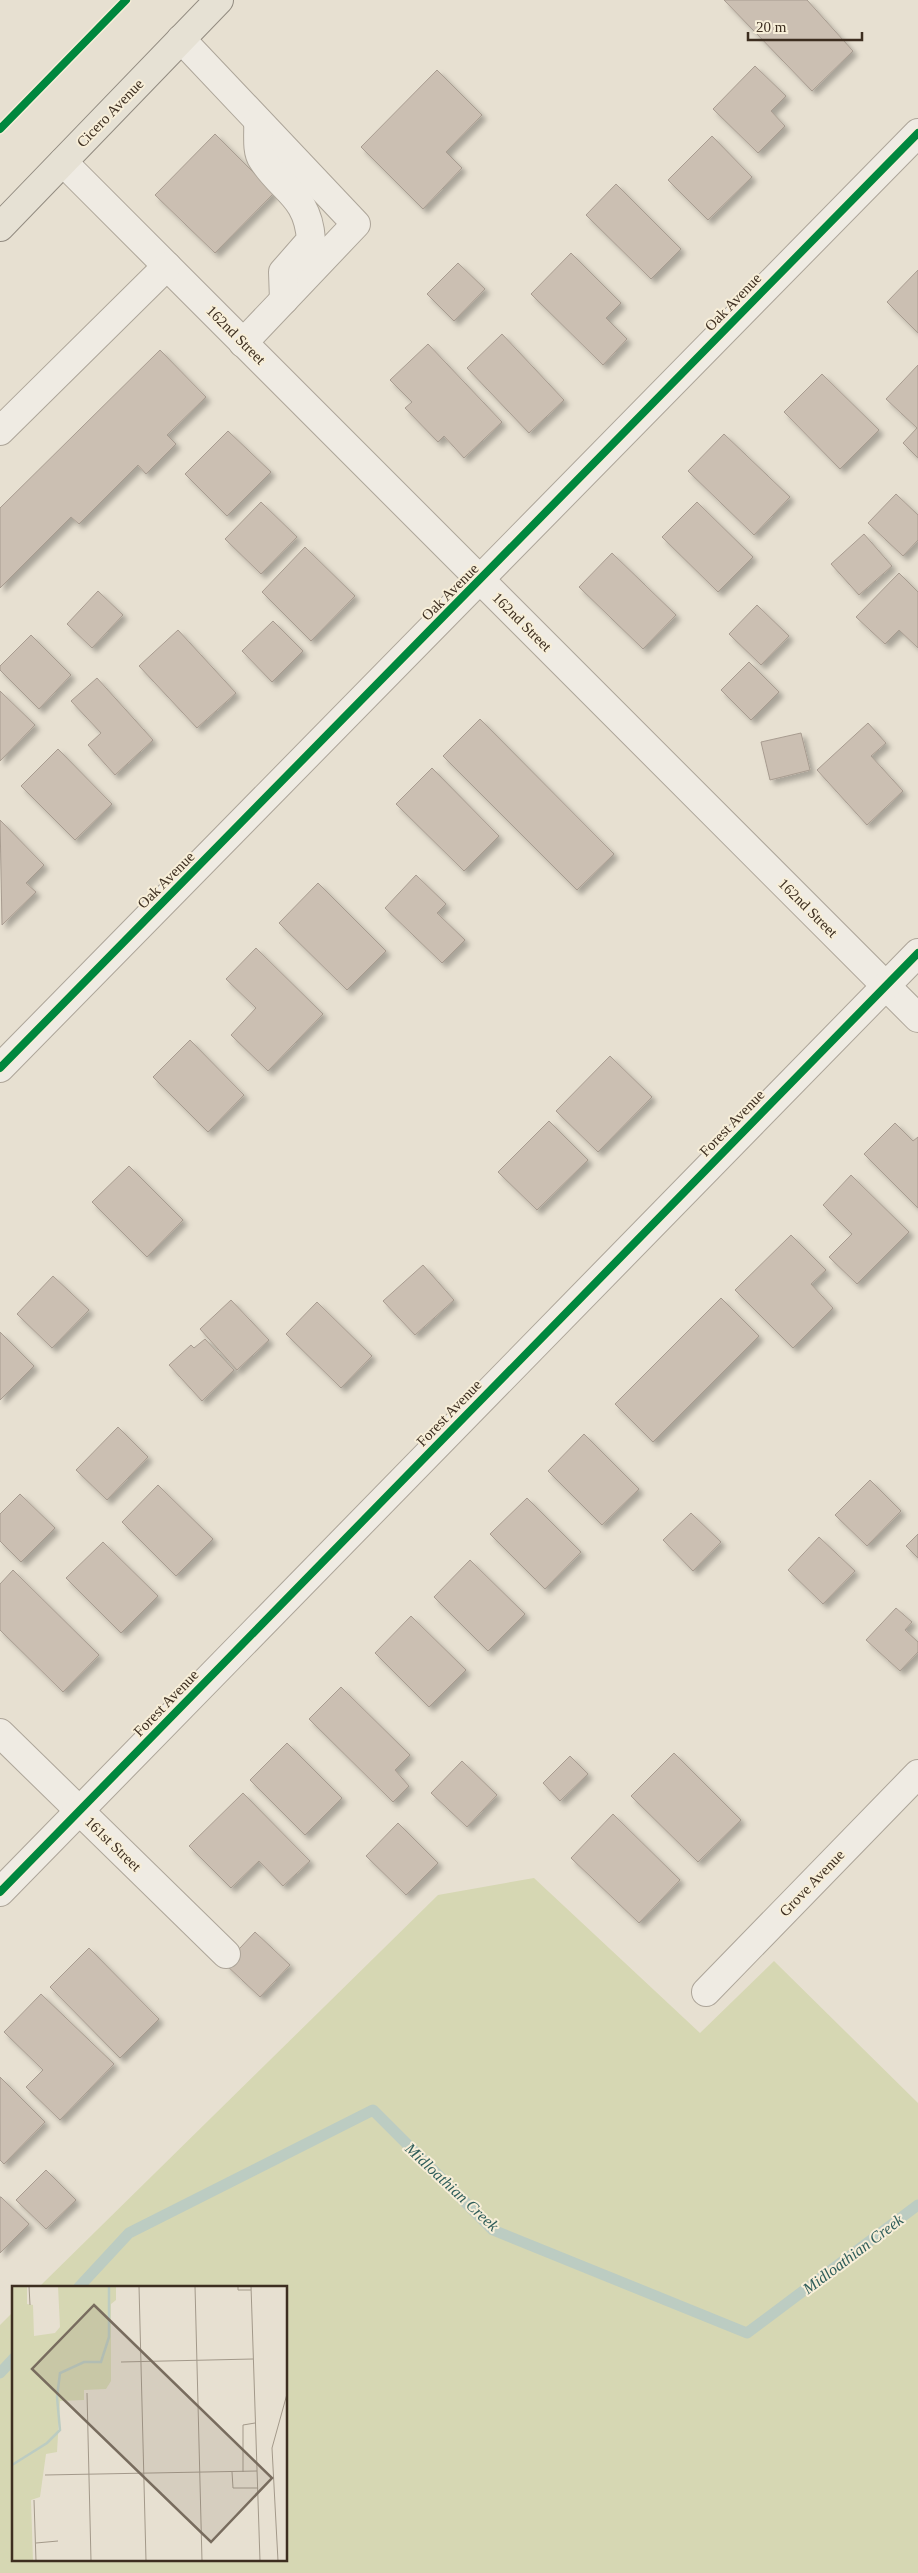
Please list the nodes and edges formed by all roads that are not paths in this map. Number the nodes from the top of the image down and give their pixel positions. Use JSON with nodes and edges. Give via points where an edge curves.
{"nodes":[{"id":1,"x":219,"y":0,"type":"edge"},
{"id":2,"x":181,"y":39,"type":"junction"},
{"id":3,"x":258,"y":121,"type":"junction"},
{"id":4,"x":918,"y":133,"type":"edge"},
{"id":5,"x":63,"y":162,"type":"junction"},
{"id":6,"x":0,"y":226,"type":"edge"},
{"id":7,"x":167,"y":266,"type":"junction"},
{"id":8,"x":284,"y":300,"type":"junction"},
{"id":9,"x":243,"y":343,"type":"junction"},
{"id":10,"x":0,"y":431,"type":"edge"},
{"id":11,"x":481,"y":581,"type":"junction"},
{"id":12,"x":918,"y":953,"type":"edge"},
{"id":13,"x":886,"y":986,"type":"junction"},
{"id":14,"x":918,"y":1018,"type":"edge"},
{"id":15,"x":0,"y":1068,"type":"edge"},
{"id":16,"x":0,"y":1733,"type":"edge"},
{"id":17,"x":918,"y":1774,"type":"edge"},
{"id":18,"x":80,"y":1811,"type":"junction"},
{"id":19,"x":0,"y":1892,"type":"edge"},
{"id":20,"x":226,"y":1954,"type":"dead end"},
{"id":21,"x":706,"y":1992,"type":"dead end"}],
"edges":[{"from":1,"to":2,"type":"main road","name":"Cicero Avenue"},
{"from":2,"to":3,"type":"street"},
{"from":2,"to":5,"type":"main road","name":"Cicero Avenue"},
{"from":3,"to":8,"type":"street","via":[[260,158],[298,198],[310,222],[312,240],[283,272]]},
{"from":3,"to":8,"type":"street","via":[[356,224]]},
{"from":4,"to":11,"type":"street","name":"Oak Avenue"},
{"from":5,"to":6,"type":"main road","name":"Cicero Avenue"},
{"from":5,"to":7,"type":"street","name":"162nd Street"},
{"from":7,"to":9,"type":"street","name":"162nd Street"},
{"from":7,"to":10,"type":"street"},
{"from":8,"to":9,"type":"street"},
{"from":9,"to":11,"type":"street","name":"162nd Street"},
{"from":11,"to":13,"type":"street","name":"162nd Street"},
{"from":11,"to":15,"type":"street","name":"Oak Avenue"},
{"from":12,"to":13,"type":"street","name":"Forest Avenue"},
{"from":13,"to":14,"type":"street","name":"162nd Street"},
{"from":13,"to":18,"type":"street","name":"Forest Avenue"},
{"from":16,"to":18,"type":"street","name":"161st Street"},
{"from":17,"to":21,"type":"street","name":"Grove Avenue"},
{"from":18,"to":19,"type":"street","name":"Forest Avenue"},
{"from":18,"to":20,"type":"street","name":"161st Street"}]}
